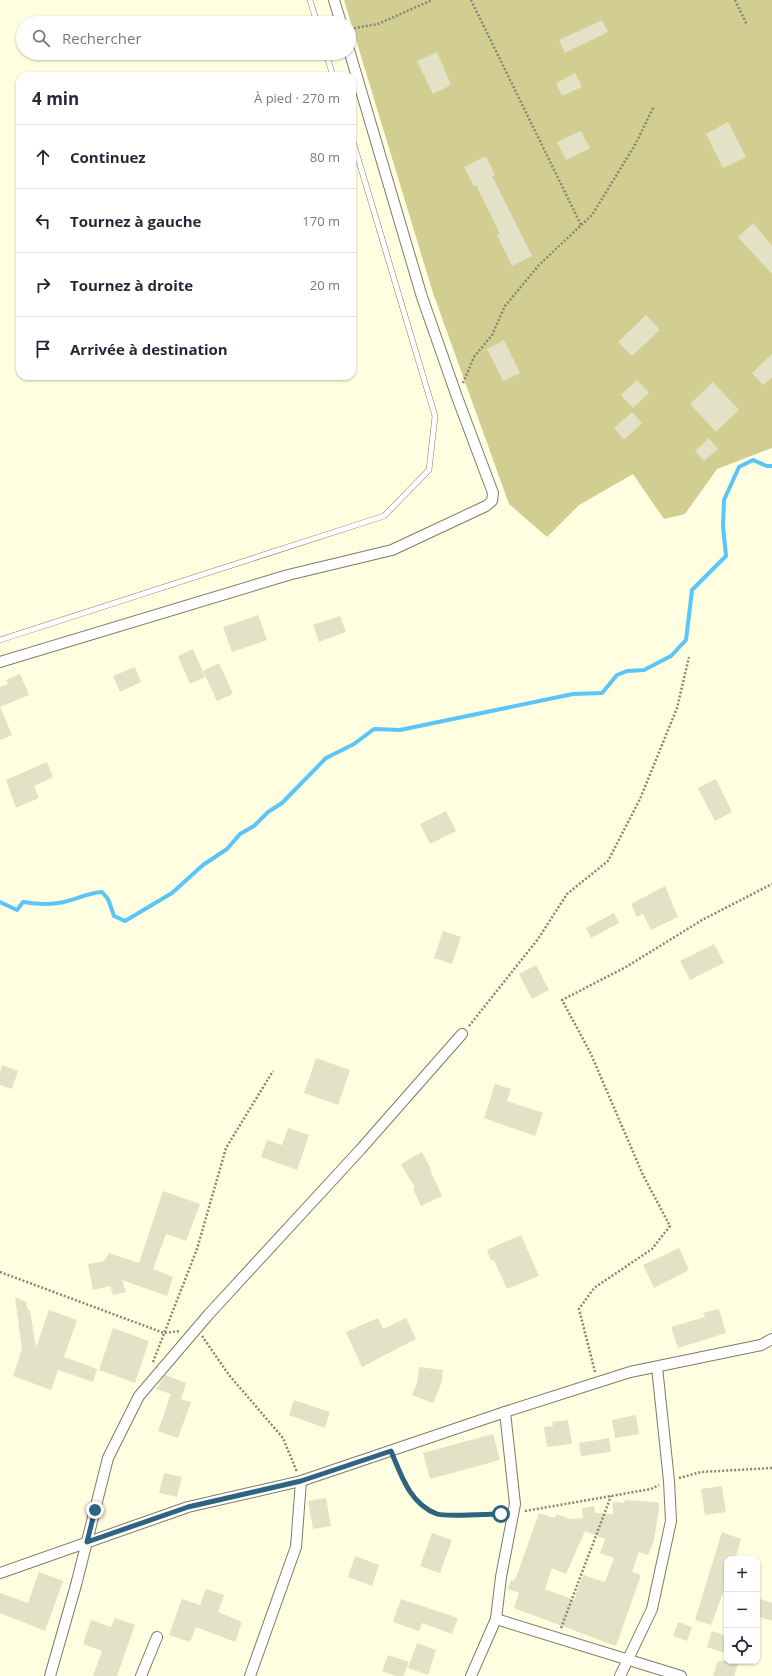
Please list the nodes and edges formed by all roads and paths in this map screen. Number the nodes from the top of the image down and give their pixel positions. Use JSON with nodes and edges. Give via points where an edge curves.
{"nodes":[{"id":1,"x":310,"y":0,"type":"edge"},
{"id":2,"x":334,"y":0,"type":"edge"},
{"id":3,"x":432,"y":0,"type":"edge"},
{"id":4,"x":471,"y":0,"type":"edge"},
{"id":5,"x":735,"y":0,"type":"edge"},
{"id":6,"x":315,"y":16,"type":"edge"},
{"id":7,"x":339,"y":16,"type":"edge"},
{"id":8,"x":747,"y":25,"type":"dead end"},
{"id":9,"x":356,"y":28,"type":"edge"},
{"id":10,"x":328,"y":60,"type":"edge"},
{"id":11,"x":352,"y":60,"type":"edge"},
{"id":12,"x":332,"y":72,"type":"edge"},
{"id":13,"x":356,"y":72,"type":"edge"},
{"id":14,"x":356,"y":74,"type":"edge"},
{"id":15,"x":654,"y":106,"type":"dead end"},
{"id":16,"x":356,"y":151,"type":"edge"},
{"id":17,"x":581,"y":225,"type":"junction"},
{"id":18,"x":457,"y":397,"type":"junction"},
{"id":19,"x":0,"y":640,"type":"edge"},
{"id":20,"x":689,"y":657,"type":"dead end"},
{"id":21,"x":0,"y":662,"type":"edge"},
{"id":22,"x":772,"y":884,"type":"edge"},
{"id":23,"x":462,"y":1034,"type":"joint"},
{"id":24,"x":273,"y":1071,"type":"dead end"},
{"id":25,"x":0,"y":1272,"type":"edge"},
{"id":26,"x":197,"y":1328,"type":"junction"},
{"id":27,"x":164,"y":1333,"type":"junction"},
{"id":28,"x":772,"y":1339,"type":"edge"},
{"id":29,"x":658,"y":1367,"type":"junction"},
{"id":30,"x":150,"y":1368,"type":"dead end"},
{"id":31,"x":598,"y":1383,"type":"junction"},
{"id":32,"x":505,"y":1412,"type":"junction"},
{"id":33,"x":391,"y":1451,"type":"junction"},
{"id":34,"x":772,"y":1468,"type":"edge"},
{"id":35,"x":301,"y":1481,"type":"junction"},
{"id":36,"x":669,"y":1481,"type":"junction"},
{"id":37,"x":611,"y":1496,"type":"junction"},
{"id":38,"x":513,"y":1513,"type":"junction"},
{"id":39,"x":87,"y":1542,"type":"junction"},
{"id":40,"x":0,"y":1573,"type":"edge"},
{"id":41,"x":496,"y":1619,"type":"junction"},
{"id":42,"x":158,"y":1637,"type":"dead end"},
{"id":43,"x":558,"y":1638,"type":"junction"},
{"id":44,"x":627,"y":1660,"type":"junction"},
{"id":45,"x":50,"y":1676,"type":"edge"},
{"id":46,"x":141,"y":1676,"type":"edge"},
{"id":47,"x":250,"y":1676,"type":"edge"},
{"id":48,"x":471,"y":1676,"type":"edge"},
{"id":49,"x":620,"y":1676,"type":"edge"},
{"id":50,"x":681,"y":1676,"type":"edge"}],
"edges":[{"from":1,"to":6,"type":"lane"},
{"from":2,"to":7,"type":"street"},
{"from":3,"to":9,"type":"path","via":[[378,24]]},
{"from":4,"to":17,"type":"path"},
{"from":5,"to":8,"type":"path"},
{"from":10,"to":12,"type":"lane"},
{"from":11,"to":13,"type":"street"},
{"from":14,"to":18,"type":"street","via":[[422,297]]},
{"from":15,"to":17,"type":"path","via":[[592,215]]},
{"from":16,"to":19,"type":"lane","via":[[435,416],[429,470],[384,516]]},
{"from":17,"to":18,"type":"path","via":[[539,265],[505,306],[492,335],[474,357]]},
{"from":18,"to":21,"type":"street","via":[[493,493],[492,501],[486,506],[392,550],[288,575]]},
{"from":20,"to":23,"type":"path","via":[[677,708],[640,799],[608,861],[568,894],[538,939]]},
{"from":22,"to":31,"type":"path","via":[[702,920],[626,968],[562,1000],[590,1052],[643,1175],[670,1226],[652,1248],[594,1288],[579,1309]]},
{"from":23,"to":26,"type":"street"},
{"from":24,"to":27,"type":"path","via":[[226,1148],[198,1249]]},
{"from":25,"to":27,"type":"path"},
{"from":26,"to":27,"type":"path"},
{"from":26,"to":35,"type":"path","via":[[229,1375],[282,1438]]},
{"from":26,"to":39,"type":"street","via":[[139,1396],[108,1458]]},
{"from":27,"to":30,"type":"path"},
{"from":28,"to":29,"type":"street","via":[[762,1346]]},
{"from":29,"to":31,"type":"street","via":[[630,1372]]},
{"from":29,"to":36,"type":"street"},
{"from":31,"to":32,"type":"street"},
{"from":32,"to":33,"type":"street"},
{"from":32,"to":38,"type":"street","via":[[515,1504]]},
{"from":33,"to":35,"type":"street"},
{"from":33,"to":38,"type":"path","via":[[404,1484],[420,1504],[438,1514]]},
{"from":34,"to":36,"type":"path","via":[[701,1472]]},
{"from":35,"to":39,"type":"street","via":[[188,1507]]},
{"from":35,"to":47,"type":"street","via":[[296,1547]]},
{"from":36,"to":37,"type":"path","via":[[651,1488]]},
{"from":36,"to":44,"type":"street","via":[[671,1520],[652,1609]]},
{"from":37,"to":38,"type":"path"},
{"from":37,"to":43,"type":"path"},
{"from":38,"to":41,"type":"street"},
{"from":39,"to":40,"type":"street"},
{"from":39,"to":45,"type":"street"},
{"from":41,"to":43,"type":"street"},
{"from":41,"to":48,"type":"street"},
{"from":42,"to":46,"type":"street"},
{"from":43,"to":44,"type":"street"},
{"from":44,"to":49,"type":"street"},
{"from":44,"to":50,"type":"street"}]}
